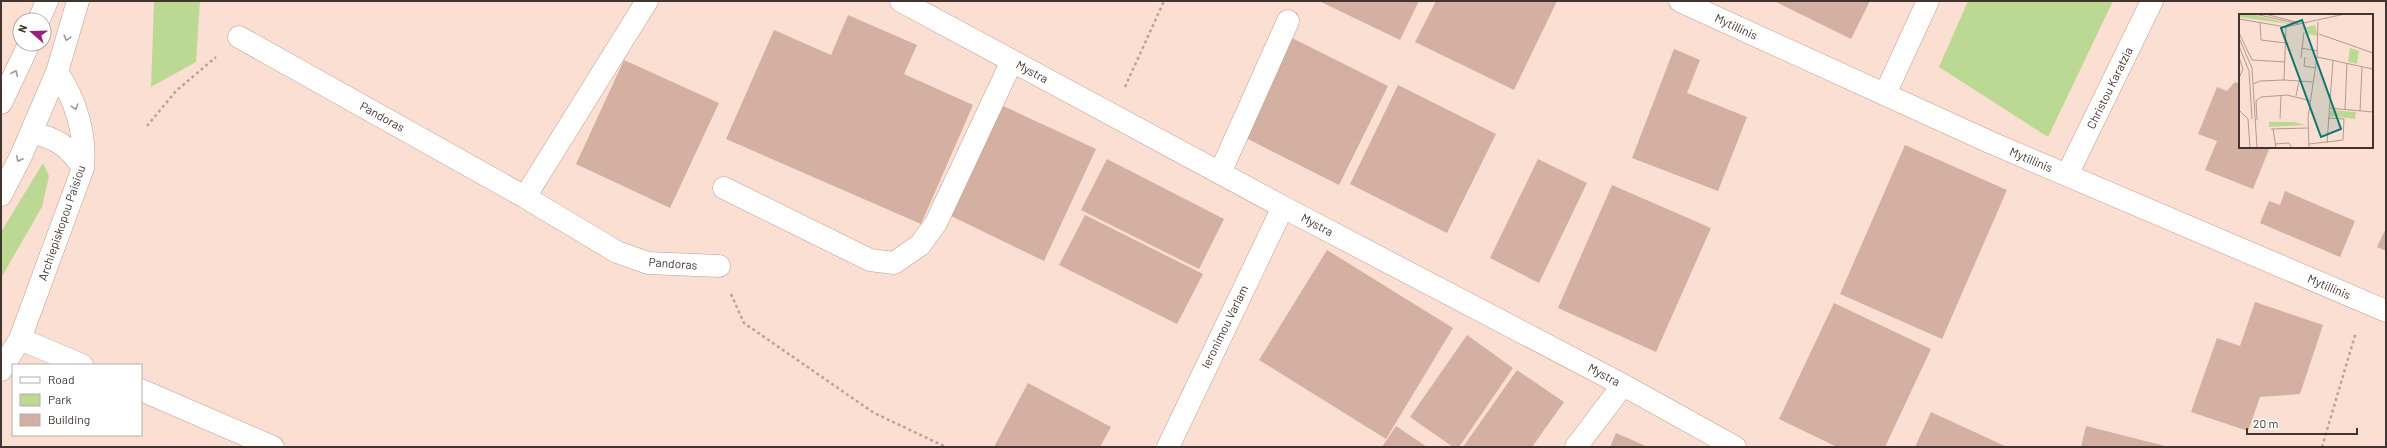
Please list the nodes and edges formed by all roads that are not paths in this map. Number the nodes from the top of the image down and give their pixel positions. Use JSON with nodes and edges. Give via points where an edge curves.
{"nodes":[{"id":1,"x":47,"y":1,"type":"edge"},
{"id":2,"x":78,"y":1,"type":"edge"},
{"id":3,"x":647,"y":1,"type":"edge"},
{"id":4,"x":901,"y":1,"type":"edge"},
{"id":5,"x":1680,"y":1,"type":"edge"},
{"id":6,"x":1928,"y":1,"type":"edge"},
{"id":7,"x":2152,"y":1,"type":"edge"},
{"id":8,"x":42,"y":12,"type":"edge"},
{"id":9,"x":1288,"y":20,"type":"dead end"},
{"id":10,"x":239,"y":37,"type":"road end"},
{"id":11,"x":25,"y":52,"type":"edge"},
{"id":12,"x":1012,"y":61,"type":"junction"},
{"id":13,"x":57,"y":72,"type":"junction"},
{"id":14,"x":1885,"y":94,"type":"junction"},
{"id":15,"x":1,"y":103,"type":"edge"},
{"id":16,"x":31,"y":133,"type":"junction"},
{"id":17,"x":83,"y":168,"type":"junction"},
{"id":18,"x":1220,"y":173,"type":"junction"},
{"id":19,"x":2067,"y":175,"type":"junction"},
{"id":20,"x":724,"y":188,"type":"dead end"},
{"id":21,"x":1,"y":195,"type":"edge"},
{"id":22,"x":525,"y":197,"type":"junction"},
{"id":23,"x":1283,"y":206,"type":"junction"},
{"id":24,"x":719,"y":266,"type":"road end"},
{"id":25,"x":2386,"y":311,"type":"edge"},
{"id":26,"x":20,"y":339,"type":"junction"},
{"id":27,"x":80,"y":364,"type":"edge"},
{"id":28,"x":1,"y":370,"type":"edge"},
{"id":29,"x":1623,"y":384,"type":"junction"},
{"id":30,"x":142,"y":390,"type":"edge"},
{"id":31,"x":273,"y":447,"type":"edge"},
{"id":32,"x":1168,"y":447,"type":"edge"},
{"id":33,"x":1576,"y":447,"type":"edge"},
{"id":34,"x":1735,"y":447,"type":"edge"}],
"edges":[{"from":1,"to":8,"type":"street"},
{"from":2,"to":13,"type":"street","one_way":true},
{"from":3,"to":22,"type":"street"},
{"from":4,"to":12,"type":"street","name":"Mystra"},
{"from":5,"to":14,"type":"street","name":"Mytillinis"},
{"from":6,"to":14,"type":"street"},
{"from":7,"to":19,"type":"street","name":"Christou Karatzia"},
{"from":9,"to":18,"type":"street"},
{"from":10,"to":22,"type":"street","name":"Pandoras"},
{"from":15,"to":11,"type":"street","one_way":true},
{"from":12,"to":18,"type":"street","name":"Mystra"},
{"from":12,"to":20,"type":"street","via":[[936,223],[920,245],[894,263],[870,260]]},
{"from":13,"to":16,"type":"street"},
{"from":13,"to":17,"type":"street","name":"Archiepiskopou Paisiou","one_way":true,"via":[[75,105],[85,149]]},
{"from":14,"to":19,"type":"street","name":"Mytillinis"},
{"from":16,"to":17,"type":"street","via":[[47,136],[65,145]]},
{"from":16,"to":21,"type":"street","one_way":true},
{"from":17,"to":26,"type":"street","name":"Archiepiskopou Paisiou"},
{"from":18,"to":23,"type":"street","name":"Mystra"},
{"from":19,"to":25,"type":"street","name":"Mytillinis"},
{"from":22,"to":24,"type":"street","name":"Pandoras","via":[[617,252],[648,263]]},
{"from":23,"to":29,"type":"street","name":"Mystra"},
{"from":23,"to":32,"type":"street","name":"Ieronimou Varlam"},
{"from":26,"to":27,"type":"street"},
{"from":26,"to":28,"type":"street","name":"Archiepiskopou Paisiou"},
{"from":29,"to":33,"type":"street"},
{"from":29,"to":34,"type":"street","name":"Mystra"},
{"from":30,"to":31,"type":"street"}]}
